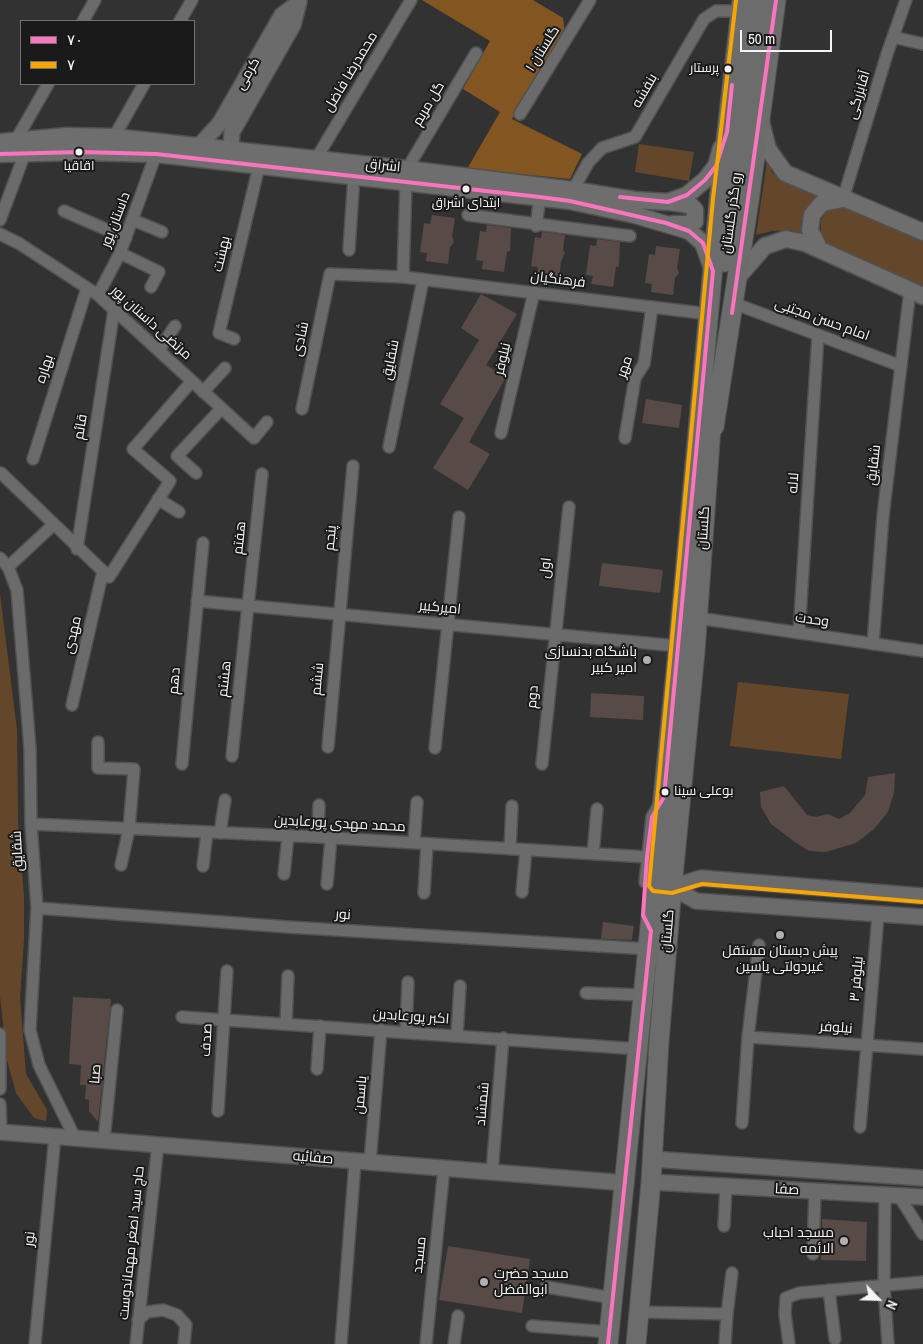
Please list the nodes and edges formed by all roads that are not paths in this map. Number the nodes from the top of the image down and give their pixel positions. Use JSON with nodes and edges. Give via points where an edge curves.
{"nodes":[{"id":1,"x":95,"y":0,"type":"edge"},
{"id":2,"x":192,"y":0,"type":"edge"},
{"id":3,"x":411,"y":0,"type":"edge"},
{"id":4,"x":590,"y":0,"type":"edge"},
{"id":5,"x":761,"y":0,"type":"edge"},
{"id":6,"x":776,"y":0,"type":"edge"},
{"id":7,"x":906,"y":0,"type":"edge"},
{"id":8,"x":299,"y":2,"type":"edge"},
{"id":9,"x":741,"y":7,"type":"edge"},
{"id":10,"x":84,"y":20,"type":"edge"},
{"id":11,"x":181,"y":20,"type":"edge"},
{"id":12,"x":893,"y":38,"type":"junction"},
{"id":13,"x":923,"y":44,"type":"edge"},
{"id":14,"x":476,"y":53,"type":"dead end"},
{"id":15,"x":47,"y":85,"type":"edge"},
{"id":16,"x":143,"y":85,"type":"edge"},
{"id":17,"x":520,"y":114,"type":"dead end"},
{"id":18,"x":761,"y":120,"type":"junction"},
{"id":19,"x":727,"y":132,"type":"junction"},
{"id":20,"x":114,"y":137,"type":"junction"},
{"id":21,"x":13,"y":145,"type":"edge"},
{"id":22,"x":199,"y":146,"type":"junction"},
{"id":23,"x":231,"y":150,"type":"junction"},
{"id":24,"x":0,"y":154,"type":"edge"},
{"id":25,"x":156,"y":154,"type":"junction"},
{"id":26,"x":316,"y":159,"type":"junction"},
{"id":27,"x":259,"y":166,"type":"junction"},
{"id":28,"x":354,"y":175,"type":"junction"},
{"id":29,"x":407,"y":176,"type":"junction"},
{"id":30,"x":573,"y":190,"type":"junction"},
{"id":31,"x":540,"y":197,"type":"junction"},
{"id":32,"x":843,"y":199,"type":"junction"},
{"id":33,"x":668,"y":202,"type":"junction"},
{"id":34,"x":64,"y":211,"type":"dead end"},
{"id":35,"x":468,"y":215,"type":"dead end"},
{"id":36,"x":0,"y":220,"type":"edge"},
{"id":37,"x":133,"y":220,"type":"junction"},
{"id":38,"x":666,"y":223,"type":"junction"},
{"id":39,"x":536,"y":226,"type":"junction"},
{"id":40,"x":162,"y":232,"type":"dead end"},
{"id":41,"x":923,"y":232,"type":"edge"},
{"id":42,"x":0,"y":234,"type":"edge"},
{"id":43,"x":630,"y":236,"type":"dead end"},
{"id":44,"x":126,"y":238,"type":"junction"},
{"id":45,"x":349,"y":250,"type":"dead end"},
{"id":46,"x":820,"y":250,"type":"junction"},
{"id":47,"x":120,"y":253,"type":"junction"},
{"id":48,"x":713,"y":271,"type":"junction"},
{"id":49,"x":330,"y":274,"type":"joint"},
{"id":50,"x":403,"y":277,"type":"junction"},
{"id":51,"x":737,"y":278,"type":"junction"},
{"id":52,"x":423,"y":280,"type":"junction"},
{"id":53,"x":151,"y":287,"type":"dead end"},
{"id":54,"x":87,"y":288,"type":"junction"},
{"id":55,"x":534,"y":292,"type":"junction"},
{"id":56,"x":916,"y":293,"type":"edge"},
{"id":57,"x":98,"y":296,"type":"junction"},
{"id":58,"x":733,"y":303,"type":"junction"},
{"id":59,"x":652,"y":307,"type":"junction"},
{"id":60,"x":114,"y":310,"type":"junction"},
{"id":61,"x":709,"y":314,"type":"junction"},
{"id":62,"x":175,"y":326,"type":"dead end"},
{"id":63,"x":818,"y":335,"type":"junction"},
{"id":64,"x":234,"y":339,"type":"dead end"},
{"id":65,"x":159,"y":350,"type":"junction"},
{"id":66,"x":901,"y":366,"type":"junction"},
{"id":67,"x":225,"y":368,"type":"dead end"},
{"id":68,"x":192,"y":381,"type":"junction"},
{"id":69,"x":203,"y":392,"type":"junction"},
{"id":70,"x":221,"y":409,"type":"junction"},
{"id":71,"x":302,"y":409,"type":"dead end"},
{"id":72,"x":267,"y":422,"type":"dead end"},
{"id":73,"x":502,"y":433,"type":"dead end"},
{"id":74,"x":625,"y":438,"type":"dead end"},
{"id":75,"x":389,"y":447,"type":"dead end"},
{"id":76,"x":709,"y":458,"type":"junction"},
{"id":77,"x":33,"y":459,"type":"dead end"},
{"id":78,"x":352,"y":466,"type":"dead end"},
{"id":79,"x":1,"y":473,"type":"edge"},
{"id":80,"x":196,"y":473,"type":"dead end"},
{"id":81,"x":262,"y":474,"type":"dead end"},
{"id":82,"x":158,"y":499,"type":"junction"},
{"id":83,"x":568,"y":506,"type":"dead end"},
{"id":84,"x":180,"y":512,"type":"dead end"},
{"id":85,"x":459,"y":517,"type":"dead end"},
{"id":86,"x":53,"y":525,"type":"junction"},
{"id":87,"x":203,"y":543,"type":"dead end"},
{"id":88,"x":77,"y":549,"type":"junction"},
{"id":89,"x":0,"y":558,"type":"edge"},
{"id":90,"x":8,"y":567,"type":"junction"},
{"id":91,"x":103,"y":572,"type":"junction"},
{"id":92,"x":198,"y":601,"type":"junction"},
{"id":93,"x":248,"y":605,"type":"junction"},
{"id":94,"x":339,"y":613,"type":"junction"},
{"id":95,"x":698,"y":618,"type":"junction"},
{"id":96,"x":449,"y":624,"type":"junction"},
{"id":97,"x":799,"y":633,"type":"junction"},
{"id":98,"x":554,"y":634,"type":"junction"},
{"id":99,"x":873,"y":644,"type":"junction"},
{"id":100,"x":678,"y":646,"type":"junction"},
{"id":101,"x":923,"y":651,"type":"edge"},
{"id":102,"x":72,"y":705,"type":"dead end"},
{"id":103,"x":98,"y":742,"type":"dead end"},
{"id":104,"x":328,"y":747,"type":"dead end"},
{"id":105,"x":435,"y":748,"type":"dead end"},
{"id":106,"x":232,"y":756,"type":"dead end"},
{"id":107,"x":182,"y":764,"type":"dead end"},
{"id":108,"x":542,"y":764,"type":"dead end"},
{"id":109,"x":664,"y":797,"type":"junction"},
{"id":110,"x":224,"y":800,"type":"dead end"},
{"id":111,"x":417,"y":802,"type":"dead end"},
{"id":112,"x":318,"y":805,"type":"dead end"},
{"id":113,"x":512,"y":806,"type":"dead end"},
{"id":114,"x":597,"y":809,"type":"dead end"},
{"id":115,"x":32,"y":824,"type":"junction"},
{"id":116,"x":129,"y":829,"type":"junction"},
{"id":117,"x":207,"y":832,"type":"junction"},
{"id":118,"x":220,"y":833,"type":"junction"},
{"id":119,"x":288,"y":836,"type":"junction"},
{"id":120,"x":318,"y":837,"type":"junction"},
{"id":121,"x":331,"y":838,"type":"junction"},
{"id":122,"x":414,"y":843,"type":"junction"},
{"id":123,"x":427,"y":844,"type":"junction"},
{"id":124,"x":510,"y":849,"type":"junction"},
{"id":125,"x":526,"y":850,"type":"junction"},
{"id":126,"x":593,"y":854,"type":"junction"},
{"id":127,"x":647,"y":857,"type":"junction"},
{"id":128,"x":121,"y":865,"type":"dead end"},
{"id":129,"x":203,"y":866,"type":"dead end"},
{"id":130,"x":284,"y":874,"type":"dead end"},
{"id":131,"x":327,"y":884,"type":"dead end"},
{"id":132,"x":664,"y":886,"type":"junction"},
{"id":133,"x":522,"y":892,"type":"dead end"},
{"id":134,"x":424,"y":893,"type":"dead end"},
{"id":135,"x":923,"y":896,"type":"edge"},
{"id":136,"x":37,"y":908,"type":"junction"},
{"id":137,"x":878,"y":916,"type":"junction"},
{"id":138,"x":923,"y":917,"type":"edge"},
{"id":139,"x":650,"y":940,"type":"junction"},
{"id":140,"x":759,"y":946,"type":"dead end"},
{"id":141,"x":226,"y":972,"type":"dead end"},
{"id":142,"x":288,"y":976,"type":"dead end"},
{"id":143,"x":408,"y":982,"type":"dead end"},
{"id":144,"x":460,"y":986,"type":"dead end"},
{"id":145,"x":586,"y":992,"type":"dead end"},
{"id":146,"x":644,"y":995,"type":"junction"},
{"id":147,"x":117,"y":1010,"type":"dead end"},
{"id":148,"x":182,"y":1017,"type":"dead end"},
{"id":149,"x":223,"y":1020,"type":"junction"},
{"id":150,"x":286,"y":1024,"type":"junction"},
{"id":151,"x":320,"y":1026,"type":"junction"},
{"id":152,"x":382,"y":1030,"type":"junction"},
{"id":153,"x":406,"y":1031,"type":"junction"},
{"id":154,"x":0,"y":1034,"type":"edge"},
{"id":155,"x":457,"y":1035,"type":"junction"},
{"id":156,"x":748,"y":1037,"type":"junction"},
{"id":157,"x":503,"y":1038,"type":"junction"},
{"id":158,"x":867,"y":1045,"type":"junction"},
{"id":159,"x":639,"y":1049,"type":"junction"},
{"id":160,"x":923,"y":1049,"type":"edge"},
{"id":161,"x":317,"y":1069,"type":"dead end"},
{"id":162,"x":0,"y":1089,"type":"edge"},
{"id":163,"x":0,"y":1104,"type":"edge"},
{"id":164,"x":218,"y":1111,"type":"dead end"},
{"id":165,"x":742,"y":1123,"type":"dead end"},
{"id":166,"x":860,"y":1127,"type":"dead end"},
{"id":167,"x":1,"y":1132,"type":"edge"},
{"id":168,"x":55,"y":1136,"type":"junction"},
{"id":169,"x":75,"y":1138,"type":"junction"},
{"id":170,"x":104,"y":1140,"type":"junction"},
{"id":171,"x":158,"y":1144,"type":"junction"},
{"id":172,"x":652,"y":1159,"type":"junction"},
{"id":173,"x":679,"y":1161,"type":"junction"},
{"id":174,"x":355,"y":1162,"type":"junction"},
{"id":175,"x":370,"y":1162,"type":"junction"},
{"id":176,"x":444,"y":1168,"type":"junction"},
{"id":177,"x":492,"y":1172,"type":"junction"},
{"id":178,"x":923,"y":1178,"type":"edge"},
{"id":179,"x":651,"y":1182,"type":"junction"},
{"id":180,"x":626,"y":1183,"type":"junction"},
{"id":181,"x":680,"y":1183,"type":"junction"},
{"id":182,"x":726,"y":1186,"type":"junction"},
{"id":183,"x":815,"y":1191,"type":"junction"},
{"id":184,"x":892,"y":1195,"type":"junction"},
{"id":185,"x":923,"y":1197,"type":"edge"},
{"id":186,"x":724,"y":1226,"type":"dead end"},
{"id":187,"x":923,"y":1234,"type":"edge"},
{"id":188,"x":813,"y":1254,"type":"dead end"},
{"id":189,"x":732,"y":1273,"type":"dead end"},
{"id":190,"x":923,"y":1282,"type":"edge"},
{"id":191,"x":884,"y":1286,"type":"junction"},
{"id":192,"x":546,"y":1287,"type":"dead end"},
{"id":193,"x":829,"y":1290,"type":"junction"},
{"id":194,"x":613,"y":1298,"type":"junction"},
{"id":195,"x":638,"y":1312,"type":"junction"},
{"id":196,"x":727,"y":1314,"type":"junction"},
{"id":197,"x":458,"y":1316,"type":"dead end"},
{"id":198,"x":138,"y":1320,"type":"junction"},
{"id":199,"x":532,"y":1326,"type":"dead end"},
{"id":200,"x":609,"y":1338,"type":"edge"},
{"id":201,"x":834,"y":1339,"type":"dead end"},
{"id":202,"x":35,"y":1344,"type":"edge"},
{"id":203,"x":136,"y":1344,"type":"edge"},
{"id":204,"x":184,"y":1344,"type":"edge"},
{"id":205,"x":341,"y":1344,"type":"edge"},
{"id":206,"x":426,"y":1344,"type":"edge"},
{"id":207,"x":454,"y":1344,"type":"edge"},
{"id":208,"x":636,"y":1344,"type":"edge"},
{"id":209,"x":725,"y":1344,"type":"edge"},
{"id":210,"x":789,"y":1344,"type":"edge"},
{"id":211,"x":888,"y":1344,"type":"edge"}],
"edges":[{"from":1,"to":10,"type":"street"},
{"from":2,"to":11,"type":"street"},
{"from":3,"to":26,"type":"street","name":"محمدرضا فاضل"},
{"from":4,"to":17,"type":"street","name":"گلستان ۱"},
{"from":5,"to":76,"type":"main road","name":"رو گذر گلستان","via":[[721,294]]},
{"from":6,"to":18,"type":"main road"},
{"from":7,"to":12,"type":"street","name":"آقابزرگی"},
{"from":8,"to":22,"type":"street","name":"کرمی","via":[[282,15],[220,123]]},
{"from":8,"to":23,"type":"street","name":"کرمی","via":[[293,25],[232,132]]},
{"from":9,"to":19,"type":"main road","name":"گلستان"},
{"from":9,"to":30,"type":"street","name":"بنفشه","via":[[716,11],[704,18],[635,137],[602,148],[588,163]]},
{"from":12,"to":13,"type":"street"},
{"from":12,"to":32,"type":"street","name":"آقابزرگی"},
{"from":14,"to":29,"type":"street","name":"گل مریم"},
{"from":15,"to":21,"type":"street"},
{"from":16,"to":20,"type":"street"},
{"from":18,"to":32,"type":"main road","via":[[768,149],[785,173]]},
{"from":18,"to":51,"type":"main road"},
{"from":19,"to":33,"type":"main road","name":"اشراق","via":[[716,166],[705,180],[687,195]]},
{"from":19,"to":48,"type":"main road","name":"گلستان"},
{"from":20,"to":21,"type":"main road","name":"اشراق","via":[[67,136]]},
{"from":20,"to":22,"type":"main road","name":"اشراق"},
{"from":21,"to":24,"type":"main road","name":"اشراق"},
{"from":21,"to":25,"type":"main road","name":"اشراق"},
{"from":21,"to":36,"type":"street"},
{"from":22,"to":23,"type":"main road","name":"اشراق"},
{"from":23,"to":26,"type":"main road","name":"اشراق"},
{"from":25,"to":27,"type":"main road","name":"اشراق"},
{"from":25,"to":37,"type":"street","name":"داستان پور"},
{"from":26,"to":29,"type":"main road","name":"اشراق"},
{"from":27,"to":28,"type":"main road","name":"اشراق"},
{"from":27,"to":64,"type":"street","name":"بهشت","via":[[219,333]]},
{"from":28,"to":29,"type":"main road","name":"اشراق"},
{"from":28,"to":45,"type":"street"},
{"from":29,"to":30,"type":"main road","name":"اشراق"},
{"from":29,"to":31,"type":"main road","name":"اشراق"},
{"from":29,"to":50,"type":"street"},
{"from":30,"to":33,"type":"main road","name":"اشراق"},
{"from":31,"to":38,"type":"main road","name":"اشراق"},
{"from":31,"to":39,"type":"street"},
{"from":32,"to":41,"type":"main road"},
{"from":32,"to":46,"type":"main road","via":[[822,203],[812,215],[810,230]]},
{"from":33,"to":38,"type":"main road","via":[[690,205],[695,210],[695,221]]},
{"from":34,"to":44,"type":"street"},
{"from":35,"to":39,"type":"street"},
{"from":37,"to":40,"type":"street"},
{"from":37,"to":44,"type":"street","name":"داستان پور"},
{"from":38,"to":48,"type":"main road","name":"اشراق","via":[[698,236]]},
{"from":39,"to":43,"type":"street"},
{"from":42,"to":54,"type":"street","name":"مرتضی داستان پور"},
{"from":44,"to":47,"type":"street","name":"داستان پور"},
{"from":46,"to":51,"type":"main road","via":[[786,239],[765,246]]},
{"from":46,"to":56,"type":"main road"},
{"from":47,"to":53,"type":"street","via":[[159,272]]},
{"from":47,"to":57,"type":"street","name":"داستان پور"},
{"from":48,"to":61,"type":"main road","name":"گلستان"},
{"from":49,"to":50,"type":"street","name":"فرهنگیان"},
{"from":49,"to":71,"type":"street","name":"شادی"},
{"from":50,"to":52,"type":"street","name":"فرهنگیان"},
{"from":51,"to":58,"type":"main road"},
{"from":52,"to":55,"type":"street","name":"فرهنگیان"},
{"from":52,"to":75,"type":"street","name":"شقایق"},
{"from":54,"to":57,"type":"street","name":"مرتضی داستان پور"},
{"from":54,"to":77,"type":"street","name":"بهاره"},
{"from":55,"to":59,"type":"street","name":"فرهنگیان"},
{"from":55,"to":73,"type":"street","name":"نیلوفر"},
{"from":56,"to":66,"type":"street","name":"شقایق"},
{"from":57,"to":60,"type":"street","name":"مرتضی داستان پور"},
{"from":58,"to":63,"type":"street","name":"امام حسن مجتبی"},
{"from":58,"to":76,"type":"main road"},
{"from":59,"to":61,"type":"street","name":"فرهنگیان"},
{"from":59,"to":74,"type":"street","name":"مهر","via":[[644,364],[635,378]]},
{"from":60,"to":65,"type":"street","name":"مرتضی داستان پور"},
{"from":60,"to":88,"type":"street","name":"قائم"},
{"from":61,"to":100,"type":"main road","name":"گلستان"},
{"from":62,"to":65,"type":"street"},
{"from":63,"to":66,"type":"street","name":"امام حسن مجتبی"},
{"from":63,"to":97,"type":"street","name":"لاله"},
{"from":65,"to":68,"type":"street","name":"مرتضی داستان پور"},
{"from":66,"to":99,"type":"street","name":"شقایق","via":[[882,516]]},
{"from":67,"to":69,"type":"street"},
{"from":68,"to":69,"type":"street","name":"مرتضی داستان پور"},
{"from":68,"to":82,"type":"street","via":[[133,449],[170,481]]},
{"from":69,"to":70,"type":"street","name":"مرتضی داستان پور"},
{"from":70,"to":72,"type":"street","name":"مرتضی داستان پور","via":[[254,438]]},
{"from":70,"to":80,"type":"street","via":[[177,456]]},
{"from":76,"to":95,"type":"main road","name":"گلستان"},
{"from":78,"to":94,"type":"street","name":"پنجم"},
{"from":79,"to":86,"type":"street"},
{"from":81,"to":93,"type":"street","name":"هفتم"},
{"from":82,"to":84,"type":"street"},
{"from":82,"to":91,"type":"street","via":[[109,577]]},
{"from":83,"to":98,"type":"street","name":"اول"},
{"from":85,"to":96,"type":"street"},
{"from":86,"to":88,"type":"street"},
{"from":86,"to":90,"type":"street"},
{"from":87,"to":92,"type":"street","name":"دهم"},
{"from":88,"to":91,"type":"street"},
{"from":89,"to":90,"type":"street","name":"شقایق"},
{"from":90,"to":115,"type":"street","name":"شقایق","via":[[17,590],[30,748]]},
{"from":91,"to":102,"type":"street","name":"مهدی"},
{"from":92,"to":93,"type":"street","name":"امیرکبیر"},
{"from":92,"to":107,"type":"street","name":"دهم"},
{"from":93,"to":94,"type":"street","name":"امیرکبیر"},
{"from":93,"to":106,"type":"street","name":"هشتم"},
{"from":94,"to":96,"type":"street","name":"امیرکبیر"},
{"from":94,"to":104,"type":"street","name":"ششم"},
{"from":95,"to":97,"type":"street","name":"وحدت"},
{"from":95,"to":132,"type":"main road","name":"گلستان"},
{"from":96,"to":98,"type":"street","name":"امیرکبیر"},
{"from":96,"to":105,"type":"street"},
{"from":97,"to":99,"type":"street","name":"وحدت"},
{"from":98,"to":100,"type":"street","name":"امیرکبیر"},
{"from":98,"to":108,"type":"street","name":"دوم"},
{"from":99,"to":101,"type":"street","name":"وحدت"},
{"from":100,"to":109,"type":"main road","name":"گلستان"},
{"from":103,"to":116,"type":"street","via":[[98,768],[134,768]]},
{"from":109,"to":127,"type":"street","via":[[652,817]]},
{"from":109,"to":132,"type":"main road","name":"گلستان"},
{"from":110,"to":118,"type":"street"},
{"from":111,"to":122,"type":"street"},
{"from":112,"to":120,"type":"street"},
{"from":113,"to":124,"type":"street"},
{"from":114,"to":126,"type":"street"},
{"from":115,"to":116,"type":"street","name":"محمد مهدی پورعابدین"},
{"from":115,"to":136,"type":"street","name":"شقایق"},
{"from":116,"to":117,"type":"street","name":"محمد مهدی پورعابدین"},
{"from":116,"to":128,"type":"street"},
{"from":117,"to":118,"type":"street","name":"محمد مهدی پورعابدین"},
{"from":117,"to":129,"type":"street"},
{"from":118,"to":119,"type":"street","name":"محمد مهدی پورعابدین"},
{"from":119,"to":120,"type":"street","name":"محمد مهدی پورعابدین"},
{"from":119,"to":130,"type":"street"},
{"from":120,"to":121,"type":"street","name":"محمد مهدی پورعابدین"},
{"from":121,"to":122,"type":"street","name":"محمد مهدی پورعابدین"},
{"from":121,"to":131,"type":"street"},
{"from":122,"to":123,"type":"street","name":"محمد مهدی پورعابدین"},
{"from":123,"to":124,"type":"street","name":"محمد مهدی پورعابدین"},
{"from":123,"to":134,"type":"street"},
{"from":124,"to":125,"type":"street","name":"محمد مهدی پورعابدین"},
{"from":125,"to":126,"type":"street","name":"محمد مهدی پورعابدین"},
{"from":125,"to":133,"type":"street"},
{"from":126,"to":127,"type":"street","name":"محمد مهدی پورعابدین"},
{"from":127,"to":139,"type":"street","via":[[643,915]]},
{"from":132,"to":135,"type":"street","via":[[700,878]]},
{"from":132,"to":137,"type":"street","via":[[696,900]]},
{"from":132,"to":139,"type":"main road","name":"گلستان"},
{"from":132,"to":172,"type":"main road","name":"گلستان"},
{"from":136,"to":139,"type":"street","name":"نور","via":[[288,927]]},
{"from":136,"to":169,"type":"street","name":"شقایق","via":[[30,1030],[38,1066]]},
{"from":137,"to":138,"type":"street"},
{"from":137,"to":158,"type":"street","name":"نیلوفر ۳"},
{"from":139,"to":146,"type":"main road","name":"گلستان"},
{"from":140,"to":156,"type":"street"},
{"from":141,"to":149,"type":"street","name":"صدف"},
{"from":142,"to":150,"type":"street"},
{"from":143,"to":153,"type":"street"},
{"from":144,"to":155,"type":"street"},
{"from":145,"to":146,"type":"street"},
{"from":146,"to":159,"type":"main road","name":"گلستان"},
{"from":147,"to":170,"type":"street","name":"صبا"},
{"from":148,"to":149,"type":"street","name":"اکبر پورعابدین"},
{"from":149,"to":150,"type":"street","name":"اکبر پورعابدین"},
{"from":149,"to":164,"type":"street","name":"صدف"},
{"from":150,"to":151,"type":"street","name":"اکبر پورعابدین"},
{"from":151,"to":152,"type":"street","name":"اکبر پورعابدین"},
{"from":151,"to":161,"type":"street"},
{"from":152,"to":153,"type":"street","name":"اکبر پورعابدین"},
{"from":152,"to":175,"type":"street","name":"یاسمن"},
{"from":153,"to":155,"type":"street","name":"اکبر پورعابدین"},
{"from":154,"to":162,"type":"street"},
{"from":155,"to":157,"type":"street","name":"اکبر پورعابدین"},
{"from":156,"to":158,"type":"street","name":"نیلوفر"},
{"from":156,"to":165,"type":"street"},
{"from":157,"to":159,"type":"street","name":"اکبر پورعابدین"},
{"from":157,"to":177,"type":"street","name":"شمشاد"},
{"from":158,"to":160,"type":"street","name":"نیلوفر"},
{"from":158,"to":166,"type":"street","name":"نیلوفر ۳"},
{"from":159,"to":180,"type":"main road","name":"گلستان"},
{"from":163,"to":167,"type":"street"},
{"from":167,"to":168,"type":"street","name":"صفائیه"},
{"from":168,"to":169,"type":"street","name":"صفائیه"},
{"from":168,"to":202,"type":"street","name":"نور"},
{"from":169,"to":170,"type":"street","name":"صفائیه"},
{"from":170,"to":171,"type":"street","name":"صفائیه"},
{"from":171,"to":174,"type":"street","name":"صفائیه"},
{"from":171,"to":198,"type":"street","name":"حاج سید اصغر مهماندوست"},
{"from":172,"to":173,"type":"street","name":"صفا"},
{"from":172,"to":179,"type":"main road","name":"گلستان"},
{"from":173,"to":178,"type":"street","name":"صفا"},
{"from":173,"to":181,"type":"street","via":[[674,1163],[670,1172]]},
{"from":174,"to":175,"type":"street","name":"صفائیه"},
{"from":174,"to":205,"type":"street"},
{"from":175,"to":176,"type":"street","name":"صفائیه"},
{"from":176,"to":177,"type":"street","name":"صفائیه"},
{"from":176,"to":206,"type":"street","name":"مسجد"},
{"from":177,"to":180,"type":"street","name":"صفائیه"},
{"from":179,"to":181,"type":"street","name":"صفا"},
{"from":179,"to":195,"type":"main road","name":"گلستان"},
{"from":180,"to":194,"type":"main road","name":"گلستان"},
{"from":181,"to":182,"type":"street","name":"صفا"},
{"from":182,"to":183,"type":"street","name":"صفا"},
{"from":182,"to":186,"type":"street"},
{"from":183,"to":184,"type":"street","name":"صفا"},
{"from":183,"to":188,"type":"street"},
{"from":184,"to":185,"type":"street","name":"صفا"},
{"from":184,"to":187,"type":"street"},
{"from":184,"to":191,"type":"street"},
{"from":189,"to":196,"type":"street"},
{"from":190,"to":191,"type":"street"},
{"from":191,"to":193,"type":"street"},
{"from":191,"to":211,"type":"street"},
{"from":192,"to":194,"type":"street"},
{"from":193,"to":201,"type":"street"},
{"from":193,"to":210,"type":"street","via":[[799,1293],[786,1298]]},
{"from":194,"to":200,"type":"main road","name":"گلستان"},
{"from":195,"to":196,"type":"street"},
{"from":195,"to":208,"type":"main road","name":"گلستان"},
{"from":196,"to":209,"type":"street"},
{"from":197,"to":207,"type":"street"},
{"from":198,"to":203,"type":"street","name":"حاج سید اصغر مهماندوست"},
{"from":198,"to":204,"type":"street","via":[[147,1312],[163,1310],[176,1315],[186,1325]]},
{"from":199,"to":200,"type":"street"}]}
